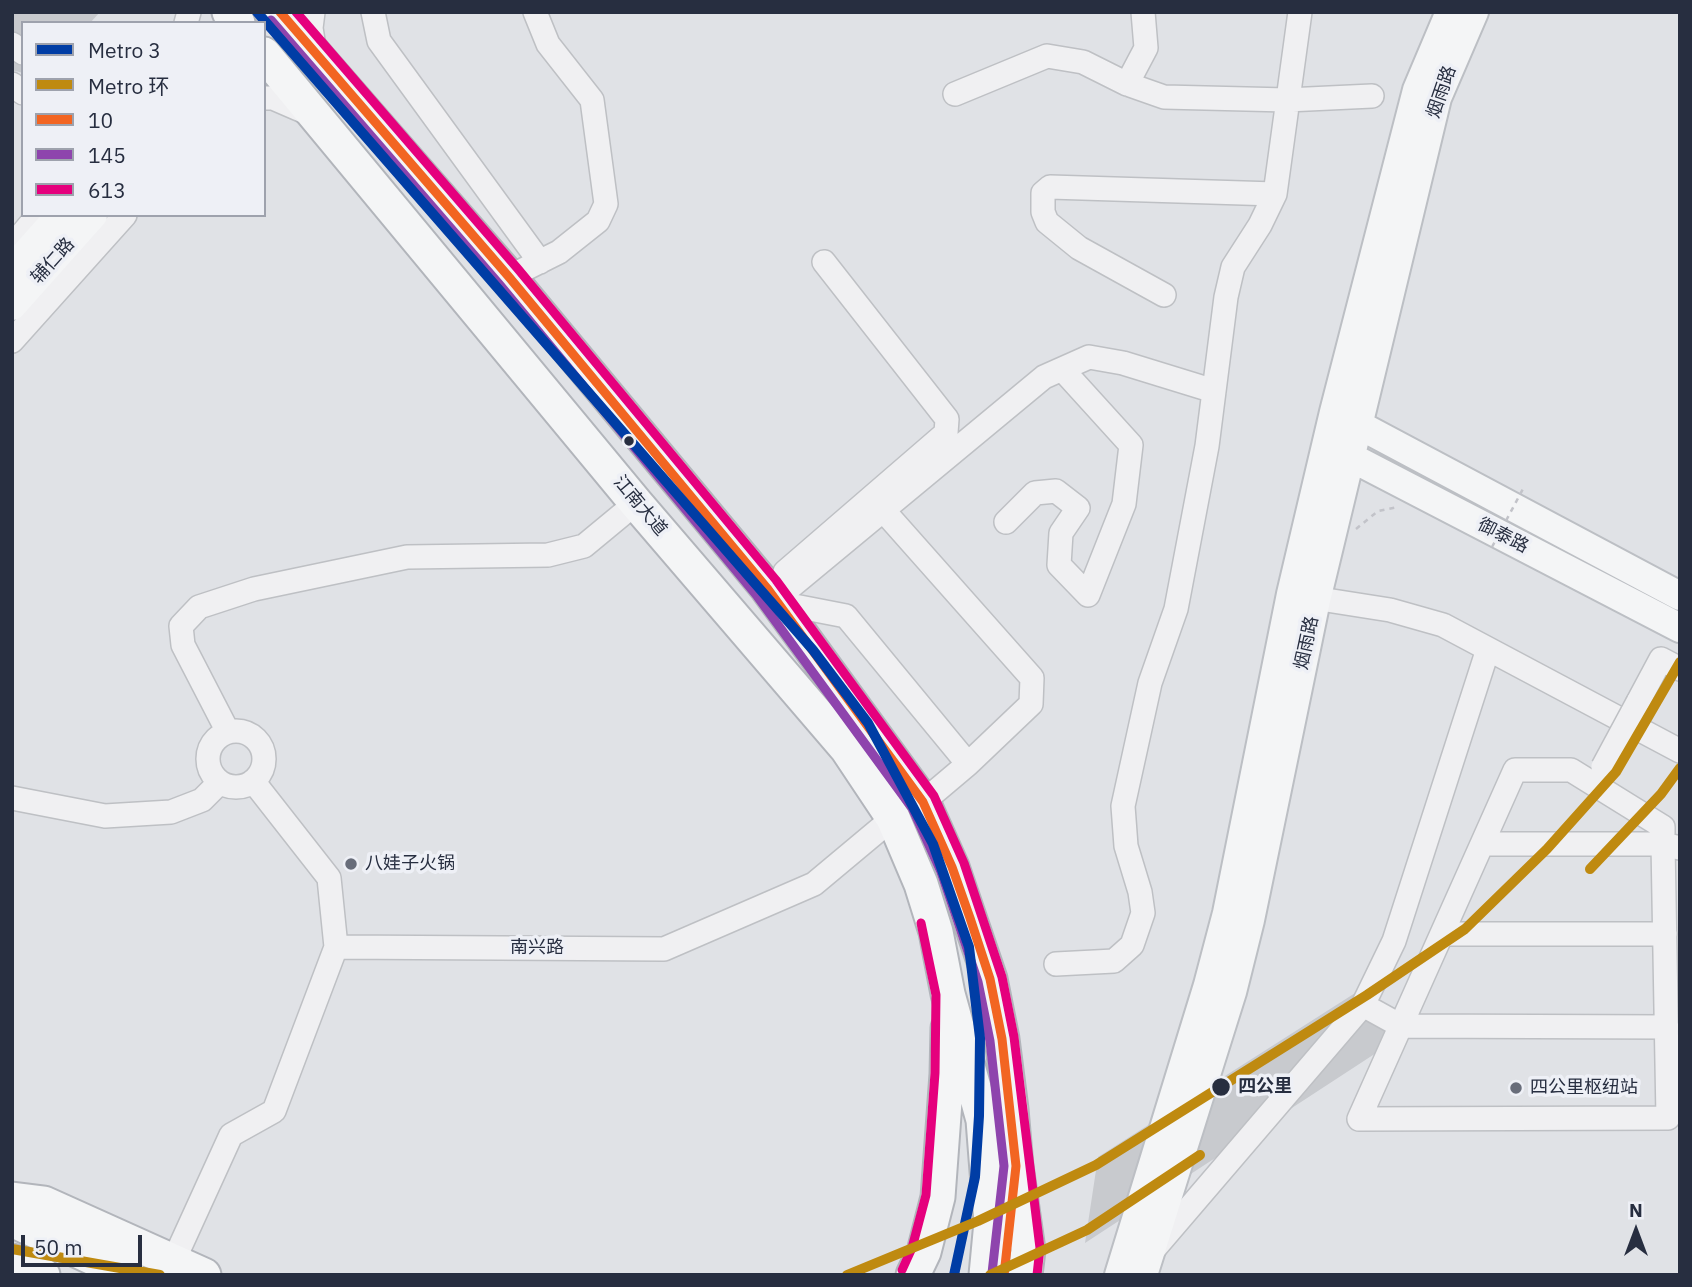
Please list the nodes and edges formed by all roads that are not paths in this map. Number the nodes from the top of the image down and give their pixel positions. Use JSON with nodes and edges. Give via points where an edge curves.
{"nodes":[{"id":1,"x":280,"y":12,"type":"edge"},
{"id":2,"x":313,"y":12,"type":"edge"},
{"id":3,"x":373,"y":12,"type":"edge"},
{"id":4,"x":535,"y":12,"type":"edge"},
{"id":5,"x":1143,"y":12,"type":"edge"},
{"id":6,"x":1300,"y":12,"type":"edge"},
{"id":7,"x":1450,"y":12,"type":"edge"},
{"id":8,"x":1474,"y":12,"type":"edge"},
{"id":9,"x":266,"y":56,"type":"edge"},
{"id":10,"x":316,"y":57,"type":"junction"},
{"id":11,"x":1127,"y":84,"type":"junction"},
{"id":12,"x":955,"y":94,"type":"dead end"},
{"id":13,"x":1372,"y":96,"type":"dead end"},
{"id":14,"x":266,"y":98,"type":"edge"},
{"id":15,"x":1287,"y":100,"type":"junction"},
{"id":16,"x":319,"y":118,"type":"junction"},
{"id":17,"x":1275,"y":194,"type":"junction"},
{"id":18,"x":36,"y":217,"type":"edge"},
{"id":19,"x":58,"y":217,"type":"edge"},
{"id":20,"x":91,"y":217,"type":"edge"},
{"id":21,"x":123,"y":217,"type":"edge"},
{"id":22,"x":12,"y":246,"type":"edge"},
{"id":23,"x":540,"y":261,"type":"junction"},
{"id":24,"x":824,"y":262,"type":"dead end"},
{"id":25,"x":12,"y":269,"type":"edge"},
{"id":26,"x":509,"y":277,"type":"junction"},
{"id":27,"x":1164,"y":295,"type":"dead end"},
{"id":28,"x":12,"y":306,"type":"edge"},
{"id":29,"x":12,"y":341,"type":"edge"},
{"id":30,"x":1062,"y":369,"type":"junction"},
{"id":31,"x":1214,"y":391,"type":"junction"},
{"id":32,"x":1346,"y":418,"type":"junction"},
{"id":33,"x":1338,"y":450,"type":"junction"},
{"id":34,"x":636,"y":503,"type":"junction"},
{"id":35,"x":883,"y":510,"type":"junction"},
{"id":36,"x":1006,"y":522,"type":"dead end"},
{"id":37,"x":1677,"y":593,"type":"edge"},
{"id":38,"x":774,"y":597,"type":"junction"},
{"id":39,"x":1303,"y":597,"type":"junction"},
{"id":40,"x":1680,"y":628,"type":"edge"},
{"id":41,"x":1488,"y":649,"type":"junction"},
{"id":42,"x":1680,"y":668,"type":"edge"},
{"id":43,"x":228,"y":732,"type":"junction"},
{"id":44,"x":1680,"y":751,"type":"edge"},
{"id":45,"x":968,"y":764,"type":"junction"},
{"id":46,"x":1598,"y":776,"type":"junction"},
{"id":47,"x":253,"y":781,"type":"junction"},
{"id":48,"x":220,"y":782,"type":"junction"},
{"id":49,"x":12,"y":798,"type":"edge"},
{"id":50,"x":923,"y":802,"type":"junction"},
{"id":51,"x":893,"y":818,"type":"junction"},
{"id":52,"x":1482,"y":844,"type":"junction"},
{"id":53,"x":1672,"y":846,"type":"edge"},
{"id":54,"x":1442,"y":934,"type":"junction"},
{"id":55,"x":1665,"y":934,"type":"junction"},
{"id":56,"x":336,"y":947,"type":"junction"},
{"id":57,"x":1056,"y":964,"type":"dead end"},
{"id":58,"x":948,"y":994,"type":"junction"},
{"id":59,"x":1363,"y":1005,"type":"junction"},
{"id":60,"x":1401,"y":1026,"type":"junction"},
{"id":61,"x":1667,"y":1027,"type":"junction"},
{"id":62,"x":1016,"y":1166,"type":"junction"},
{"id":63,"x":12,"y":1199,"type":"edge"},
{"id":64,"x":12,"y":1220,"type":"edge"},
{"id":65,"x":12,"y":1261,"type":"edge"},
{"id":66,"x":174,"y":1261,"type":"junction"},
{"id":67,"x":1147,"y":1264,"type":"edge"},
{"id":68,"x":993,"y":1272,"type":"edge"},
{"id":69,"x":43,"y":1275,"type":"edge"},
{"id":70,"x":129,"y":1275,"type":"edge"},
{"id":71,"x":204,"y":1275,"type":"edge"},
{"id":72,"x":913,"y":1275,"type":"edge"},
{"id":73,"x":1025,"y":1275,"type":"edge"},
{"id":74,"x":1119,"y":1275,"type":"edge"}],
"edges":[{"from":1,"to":10,"type":"highway"},
{"from":2,"to":10,"type":"street"},
{"from":3,"to":23,"type":"street","via":[[379,41]]},
{"from":4,"to":23,"type":"street","via":[[548,44],[592,100],[606,204],[598,221]]},
{"from":5,"to":11,"type":"street","via":[[1146,48]]},
{"from":6,"to":15,"type":"street"},
{"from":7,"to":32,"type":"main road","name":"烟雨路","via":[[1417,90]]},
{"from":8,"to":32,"type":"main road","name":"烟雨路","via":[[1437,98]]},
{"from":9,"to":16,"type":"highway","name":"江南大道"},
{"from":10,"to":26,"type":"highway"},
{"from":11,"to":12,"type":"street","via":[[1083,62],[1047,57]]},
{"from":11,"to":15,"type":"street","via":[[1164,97]]},
{"from":13,"to":15,"type":"street"},
{"from":14,"to":16,"type":"street"},
{"from":15,"to":17,"type":"street"},
{"from":16,"to":34,"type":"highway","name":"江南大道"},
{"from":17,"to":27,"type":"street","via":[[1050,187],[1043,193],[1047,222],[1079,248]]},
{"from":17,"to":31,"type":"street","via":[[1233,267]]},
{"from":18,"to":22,"type":"street"},
{"from":19,"to":25,"type":"main road","name":"辅仁路"},
{"from":20,"to":28,"type":"main road","name":"辅仁路"},
{"from":21,"to":29,"type":"street"},
{"from":23,"to":26,"type":"street"},
{"from":24,"to":38,"type":"street","via":[[947,419],[946,433]]},
{"from":26,"to":38,"type":"highway"},
{"from":30,"to":31,"type":"street","via":[[1089,357]]},
{"from":30,"to":35,"type":"street","via":[[1044,377]]},
{"from":30,"to":36,"type":"street","via":[[1131,445],[1124,504],[1088,595],[1059,565],[1061,533],[1078,508],[1056,491],[1035,493]]},
{"from":31,"to":57,"type":"street","via":[[1176,609],[1150,683],[1123,806],[1126,846],[1143,914],[1132,945],[1114,961]]},
{"from":32,"to":33,"type":"main road","name":"烟雨路"},
{"from":32,"to":37,"type":"main road","name":"御泰路"},
{"from":33,"to":39,"type":"main road","name":"烟雨路"},
{"from":33,"to":40,"type":"main road","name":"御泰路"},
{"from":34,"to":43,"type":"street","via":[[584,546],[548,555],[407,557],[254,589],[199,607],[181,626],[183,645]]},
{"from":34,"to":51,"type":"highway","name":"江南大道","via":[[847,749]]},
{"from":35,"to":38,"type":"street"},
{"from":35,"to":45,"type":"street","via":[[1032,678],[1031,704]]},
{"from":38,"to":45,"type":"street","via":[[846,616]]},
{"from":38,"to":50,"type":"highway"},
{"from":39,"to":41,"type":"street","via":[[1390,610],[1443,625]]},
{"from":39,"to":67,"type":"main road","name":"烟雨路","via":[[1251,920]]},
{"from":39,"to":74,"type":"main road","name":"烟雨路","via":[[1208,985]]},
{"from":41,"to":44,"type":"street"},
{"from":41,"to":59,"type":"street","via":[[1394,941]]},
{"from":42,"to":46,"type":"street","bridge":true,"via":[[1661,659]]},
{"from":43,"to":47,"type":"street","via":[[245,733],[263,750],[263,767]]},
{"from":43,"to":48,"type":"street","via":[[214,742],[208,759]]},
{"from":45,"to":50,"type":"street"},
{"from":46,"to":52,"type":"street","via":[[1571,770],[1515,770]]},
{"from":46,"to":53,"type":"street","via":[[1663,827]]},
{"from":47,"to":48,"type":"street","via":[[236,787]]},
{"from":47,"to":56,"type":"street","via":[[329,878]]},
{"from":48,"to":49,"type":"street","via":[[202,800],[171,813],[105,816]]},
{"from":50,"to":62,"type":"highway","via":[[952,867],[990,979],[1002,1039]]},
{"from":51,"to":56,"type":"street","name":"南兴路","via":[[814,884],[664,949]]},
{"from":51,"to":58,"type":"highway","name":"江南大道","via":[[921,884]]},
{"from":52,"to":53,"type":"street"},
{"from":52,"to":54,"type":"street"},
{"from":53,"to":55,"type":"street"},
{"from":54,"to":55,"type":"street"},
{"from":54,"to":60,"type":"street"},
{"from":55,"to":61,"type":"street"},
{"from":56,"to":66,"type":"street","via":[[274,1111],[231,1135]]},
{"from":58,"to":68,"type":"highway","via":[[983,1120]]},
{"from":58,"to":72,"type":"highway","via":[[938,1197]]},
{"from":59,"to":60,"type":"street"},
{"from":59,"to":67,"type":"street"},
{"from":60,"to":61,"type":"street"},
{"from":60,"to":61,"type":"street","via":[[1359,1119],[1668,1118]]},
{"from":62,"to":68,"type":"highway","via":[[1009,1253]]},
{"from":62,"to":73,"type":"highway","via":[[1028,1250]]},
{"from":63,"to":66,"type":"highway","via":[[44,1203]]},
{"from":64,"to":70,"type":"highway"},
{"from":65,"to":69,"type":"highway"},
{"from":66,"to":71,"type":"highway"}]}
